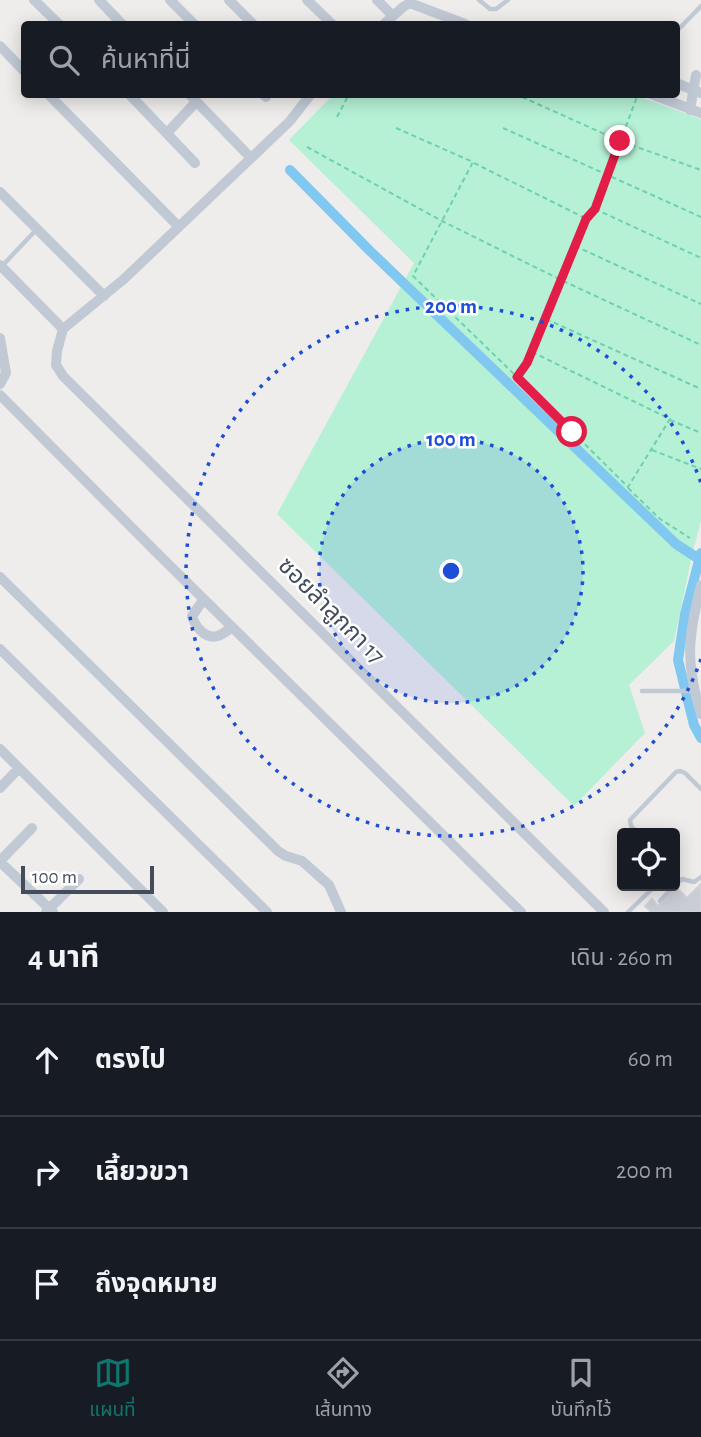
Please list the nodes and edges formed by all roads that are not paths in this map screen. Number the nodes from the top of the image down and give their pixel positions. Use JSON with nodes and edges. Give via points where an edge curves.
{"nodes":[{"id":1,"x":34,"y":0,"type":"edge"},
{"id":2,"x":99,"y":0,"type":"edge"},
{"id":3,"x":170,"y":0,"type":"edge"},
{"id":4,"x":229,"y":0,"type":"edge"},
{"id":5,"x":307,"y":0,"type":"edge"},
{"id":6,"x":377,"y":0,"type":"edge"},
{"id":7,"x":479,"y":0,"type":"edge"},
{"id":8,"x":508,"y":0,"type":"edge"},
{"id":9,"x":405,"y":3,"type":"edge"},
{"id":10,"x":701,"y":6,"type":"edge"},
{"id":11,"x":393,"y":16,"type":"junction"},
{"id":12,"x":56,"y":21,"type":"edge"},
{"id":13,"x":119,"y":21,"type":"edge"},
{"id":14,"x":191,"y":21,"type":"edge"},
{"id":15,"x":250,"y":21,"type":"edge"},
{"id":16,"x":329,"y":21,"type":"edge"},
{"id":17,"x":387,"y":21,"type":"edge"},
{"id":18,"x":457,"y":21,"type":"edge"},
{"id":19,"x":680,"y":29,"type":"edge"},
{"id":20,"x":0,"y":46,"type":"edge"},
{"id":21,"x":21,"y":68,"type":"edge"},
{"id":22,"x":696,"y":75,"type":"dead end"},
{"id":23,"x":680,"y":84,"type":"edge"},
{"id":24,"x":697,"y":91,"type":"edge"},
{"id":25,"x":52,"y":98,"type":"edge"},
{"id":26,"x":133,"y":98,"type":"edge"},
{"id":27,"x":308,"y":98,"type":"edge"},
{"id":28,"x":661,"y":98,"type":"edge"},
{"id":29,"x":193,"y":99,"type":"edge"},
{"id":30,"x":690,"y":110,"type":"junction"},
{"id":31,"x":701,"y":113,"type":"edge"},
{"id":32,"x":167,"y":133,"type":"junction"},
{"id":33,"x":251,"y":158,"type":"junction"},
{"id":34,"x":195,"y":163,"type":"dead end"},
{"id":35,"x":0,"y":192,"type":"edge"},
{"id":36,"x":179,"y":227,"type":"junction"},
{"id":37,"x":37,"y":229,"type":"junction"},
{"id":38,"x":1,"y":266,"type":"edge"},
{"id":39,"x":104,"y":296,"type":"junction"},
{"id":40,"x":63,"y":329,"type":"junction"},
{"id":41,"x":0,"y":338,"type":"edge"},
{"id":42,"x":0,"y":384,"type":"edge"},
{"id":43,"x":0,"y":395,"type":"edge"},
{"id":44,"x":0,"y":577,"type":"edge"},
{"id":45,"x":701,"y":585,"type":"edge"},
{"id":46,"x":204,"y":599,"type":"junction"},
{"id":47,"x":232,"y":627,"type":"junction"},
{"id":48,"x":0,"y":649,"type":"edge"},
{"id":49,"x":642,"y":691,"type":"dead end"},
{"id":50,"x":691,"y":691,"type":"junction"},
{"id":51,"x":701,"y":714,"type":"edge"},
{"id":52,"x":0,"y":749,"type":"edge"},
{"id":53,"x":19,"y":768,"type":"junction"},
{"id":54,"x":0,"y":788,"type":"edge"},
{"id":55,"x":701,"y":789,"type":"edge"},
{"id":56,"x":32,"y":828,"type":"dead end"},
{"id":57,"x":633,"y":828,"type":"edge"},
{"id":58,"x":0,"y":861,"type":"edge"},
{"id":59,"x":701,"y":877,"type":"edge"},
{"id":60,"x":79,"y":879,"type":"dead end"},
{"id":61,"x":680,"y":881,"type":"edge"},
{"id":62,"x":650,"y":891,"type":"edge"},
{"id":63,"x":669,"y":891,"type":"edge"},
{"id":64,"x":660,"y":901,"type":"dead end"},
{"id":65,"x":50,"y":911,"type":"edge"},
{"id":66,"x":163,"y":912,"type":"edge"},
{"id":67,"x":267,"y":912,"type":"edge"},
{"id":68,"x":341,"y":912,"type":"edge"},
{"id":69,"x":521,"y":912,"type":"edge"},
{"id":70,"x":604,"y":912,"type":"edge"},
{"id":71,"x":628,"y":912,"type":"edge"}],
"edges":[{"from":1,"to":12,"type":"street"},
{"from":2,"to":13,"type":"street"},
{"from":3,"to":14,"type":"street"},
{"from":4,"to":15,"type":"street"},
{"from":5,"to":16,"type":"street"},
{"from":6,"to":11,"type":"street"},
{"from":7,"to":8,"type":"lane","via":[[490,9]]},
{"from":9,"to":11,"type":"street"},
{"from":9,"to":18,"type":"street"},
{"from":10,"to":19,"type":"lane"},
{"from":11,"to":17,"type":"street"},
{"from":20,"to":21,"type":"street"},
{"from":22,"to":24,"type":"street"},
{"from":23,"to":24,"type":"street"},
{"from":24,"to":30,"type":"street"},
{"from":25,"to":36,"type":"street"},
{"from":26,"to":32,"type":"street"},
{"from":27,"to":33,"type":"street"},
{"from":28,"to":30,"type":"street"},
{"from":29,"to":32,"type":"street"},
{"from":29,"to":33,"type":"street"},
{"from":30,"to":31,"type":"street"},
{"from":32,"to":34,"type":"street"},
{"from":33,"to":36,"type":"street"},
{"from":35,"to":37,"type":"street"},
{"from":36,"to":39,"type":"street"},
{"from":37,"to":38,"type":"lane"},
{"from":37,"to":39,"type":"street"},
{"from":38,"to":40,"type":"street"},
{"from":39,"to":40,"type":"street"},
{"from":40,"to":70,"type":"street","name":"ซอยลำลูกกา 17","via":[[56,365],[63,376]]},
{"from":41,"to":42,"type":"street","via":[[6,373]]},
{"from":43,"to":46,"type":"street"},
{"from":44,"to":68,"type":"street","via":[[278,850],[302,860],[329,885]]},
{"from":45,"to":50,"type":"street","via":[[692,618]]},
{"from":46,"to":47,"type":"street"},
{"from":46,"to":47,"type":"street","via":[[192,616],[206,636],[218,637]]},
{"from":47,"to":69,"type":"street"},
{"from":48,"to":67,"type":"street"},
{"from":49,"to":50,"type":"lane"},
{"from":50,"to":51,"type":"street"},
{"from":52,"to":53,"type":"street"},
{"from":53,"to":54,"type":"street"},
{"from":53,"to":66,"type":"street"},
{"from":55,"to":57,"type":"lane","via":[[683,772],[676,772],[630,820]]},
{"from":56,"to":58,"type":"street"},
{"from":58,"to":65,"type":"street"},
{"from":59,"to":61,"type":"lane","via":[[694,882]]},
{"from":60,"to":65,"type":"street"},
{"from":62,"to":71,"type":"lane"},
{"from":63,"to":64,"type":"lane"}]}
